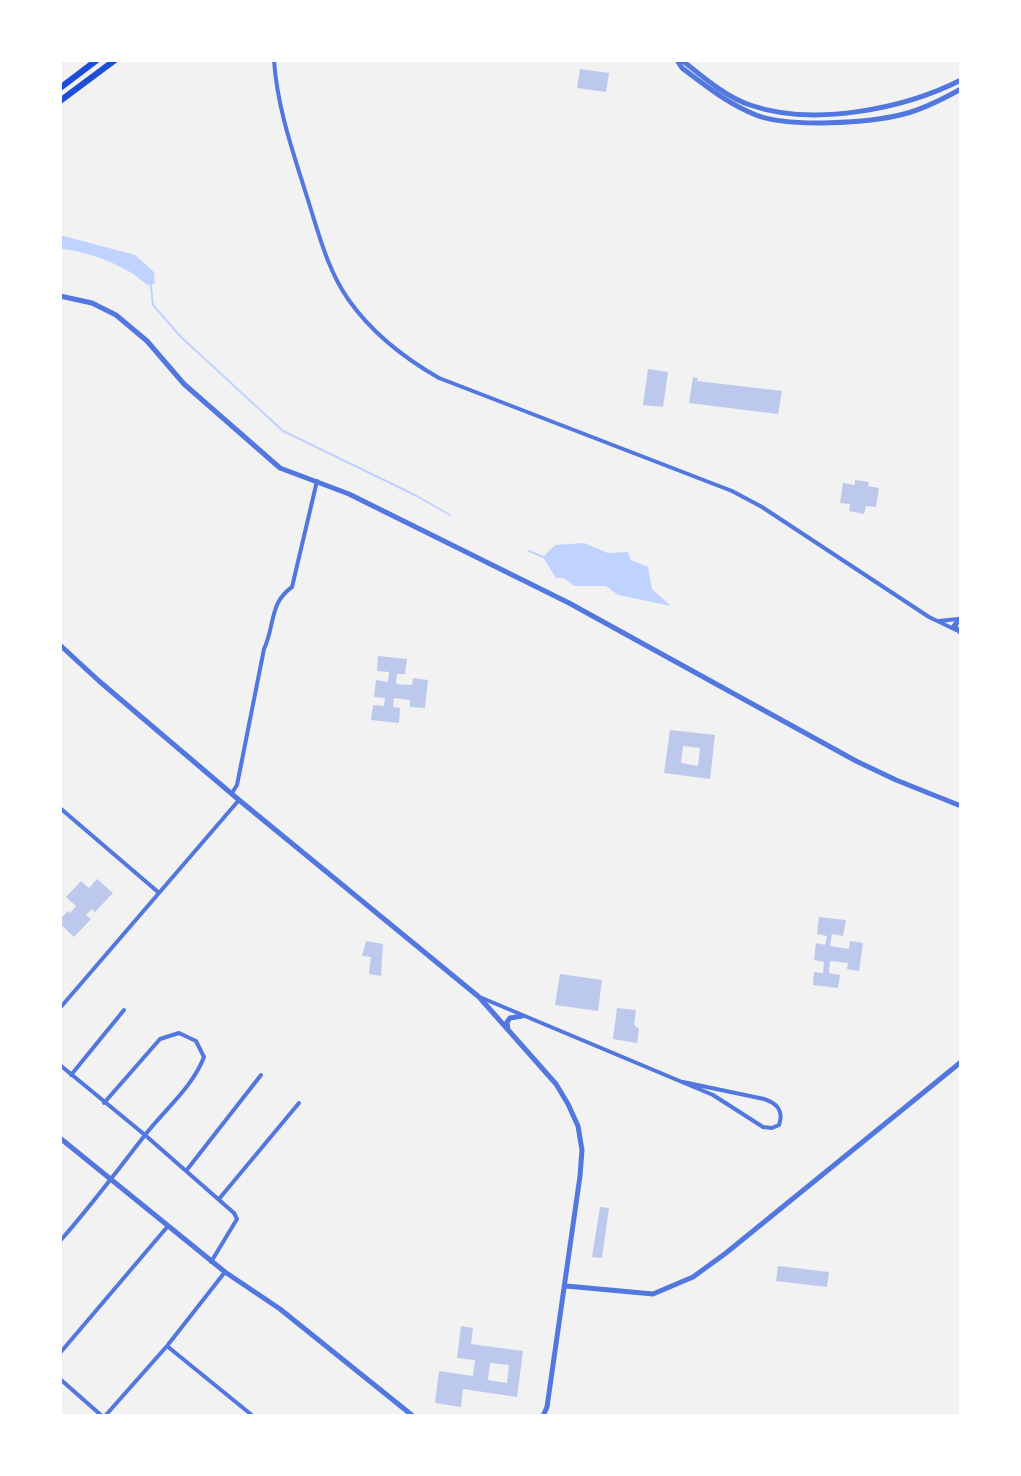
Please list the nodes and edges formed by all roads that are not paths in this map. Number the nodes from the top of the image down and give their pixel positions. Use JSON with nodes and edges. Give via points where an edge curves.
{"nodes":[{"id":1,"x":97,"y":60,"type":"edge"},
{"id":2,"x":115,"y":60,"type":"edge"},
{"id":3,"x":274,"y":60,"type":"edge"},
{"id":4,"x":677,"y":60,"type":"edge"},
{"id":5,"x":961,"y":80,"type":"edge"},
{"id":6,"x":60,"y":88,"type":"edge"},
{"id":7,"x":961,"y":89,"type":"edge"},
{"id":8,"x":60,"y":101,"type":"edge"},
{"id":9,"x":60,"y":296,"type":"edge"},
{"id":10,"x":317,"y":481,"type":"junction"},
{"id":11,"x":960,"y":618,"type":"edge"},
{"id":12,"x":936,"y":621,"type":"junction"},
{"id":13,"x":960,"y":632,"type":"edge"},
{"id":14,"x":60,"y":645,"type":"edge"},
{"id":15,"x":232,"y":793,"type":"junction"},
{"id":16,"x":239,"y":800,"type":"junction"},
{"id":17,"x":961,"y":806,"type":"edge"},
{"id":18,"x":60,"y":808,"type":"edge"},
{"id":19,"x":158,"y":892,"type":"junction"},
{"id":20,"x":479,"y":997,"type":"junction"},
{"id":21,"x":62,"y":1001,"type":"edge"},
{"id":22,"x":60,"y":1008,"type":"edge"},
{"id":23,"x":124,"y":1010,"type":"dead end"},
{"id":24,"x":522,"y":1016,"type":"junction"},
{"id":25,"x":508,"y":1030,"type":"junction"},
{"id":26,"x":961,"y":1062,"type":"edge"},
{"id":27,"x":60,"y":1065,"type":"edge"},
{"id":28,"x":71,"y":1075,"type":"junction"},
{"id":29,"x":261,"y":1075,"type":"dead end"},
{"id":30,"x":683,"y":1082,"type":"junction"},
{"id":31,"x":104,"y":1103,"type":"junction"},
{"id":32,"x":299,"y":1103,"type":"dead end"},
{"id":33,"x":145,"y":1135,"type":"junction"},
{"id":34,"x":60,"y":1138,"type":"edge"},
{"id":35,"x":186,"y":1171,"type":"junction"},
{"id":36,"x":112,"y":1180,"type":"junction"},
{"id":37,"x":219,"y":1199,"type":"junction"},
{"id":38,"x":168,"y":1226,"type":"junction"},
{"id":39,"x":60,"y":1241,"type":"edge"},
{"id":40,"x":211,"y":1262,"type":"junction"},
{"id":41,"x":225,"y":1272,"type":"junction"},
{"id":42,"x":566,"y":1286,"type":"junction"},
{"id":43,"x":167,"y":1346,"type":"junction"},
{"id":44,"x":60,"y":1353,"type":"edge"},
{"id":45,"x":60,"y":1379,"type":"edge"},
{"id":46,"x":104,"y":1416,"type":"edge"},
{"id":47,"x":253,"y":1416,"type":"edge"},
{"id":48,"x":413,"y":1416,"type":"edge"},
{"id":49,"x":543,"y":1416,"type":"edge"}],
"edges":[{"from":1,"to":6,"type":"main road"},
{"from":2,"to":8,"type":"main road"},
{"from":3,"to":12,"type":"street","via":[[286,129],[331,267],[346,297],[382,337],[439,378],[732,491]]},
{"from":4,"to":5,"type":"street","via":[[750,105],[789,113],[908,102]]},
{"from":4,"to":7,"type":"street","via":[[729,102],[758,116],[804,123],[901,115]]},
{"from":9,"to":10,"type":"street","via":[[116,315],[268,459]]},
{"from":10,"to":15,"type":"street","via":[[292,587],[280,595],[264,649]]},
{"from":10,"to":17,"type":"street","via":[[569,603],[868,767]]},
{"from":11,"to":12,"type":"street"},
{"from":11,"to":13,"type":"street","via":[[954,626]]},
{"from":12,"to":13,"type":"street"},
{"from":14,"to":15,"type":"street"},
{"from":15,"to":16,"type":"street"},
{"from":16,"to":19,"type":"street"},
{"from":16,"to":20,"type":"street"},
{"from":18,"to":19,"type":"street"},
{"from":19,"to":21,"type":"street"},
{"from":20,"to":24,"type":"street"},
{"from":20,"to":25,"type":"street"},
{"from":21,"to":22,"type":"street"},
{"from":23,"to":28,"type":"street"},
{"from":24,"to":25,"type":"street","via":[[510,1018]]},
{"from":24,"to":30,"type":"street"},
{"from":25,"to":42,"type":"street","via":[[556,1084],[578,1126],[582,1150]]},
{"from":26,"to":42,"type":"street","via":[[693,1277],[653,1294]]},
{"from":27,"to":28,"type":"street"},
{"from":28,"to":31,"type":"street"},
{"from":29,"to":35,"type":"street"},
{"from":30,"to":30,"type":"street","via":[[763,1127],[779,1125],[780,1109],[773,1102]]},
{"from":31,"to":33,"type":"street"},
{"from":31,"to":33,"type":"street","via":[[160,1039],[179,1033],[196,1041],[204,1057],[197,1075]]},
{"from":32,"to":37,"type":"street"},
{"from":33,"to":35,"type":"street"},
{"from":33,"to":36,"type":"street"},
{"from":34,"to":36,"type":"street"},
{"from":35,"to":37,"type":"street"},
{"from":36,"to":38,"type":"street"},
{"from":36,"to":39,"type":"street"},
{"from":37,"to":40,"type":"street","via":[[237,1219]]},
{"from":38,"to":40,"type":"street"},
{"from":38,"to":44,"type":"street"},
{"from":40,"to":41,"type":"street"},
{"from":41,"to":43,"type":"street"},
{"from":41,"to":48,"type":"street","via":[[280,1309]]},
{"from":42,"to":49,"type":"street"},
{"from":43,"to":46,"type":"street"},
{"from":43,"to":47,"type":"street"},
{"from":45,"to":46,"type":"street"}]}
